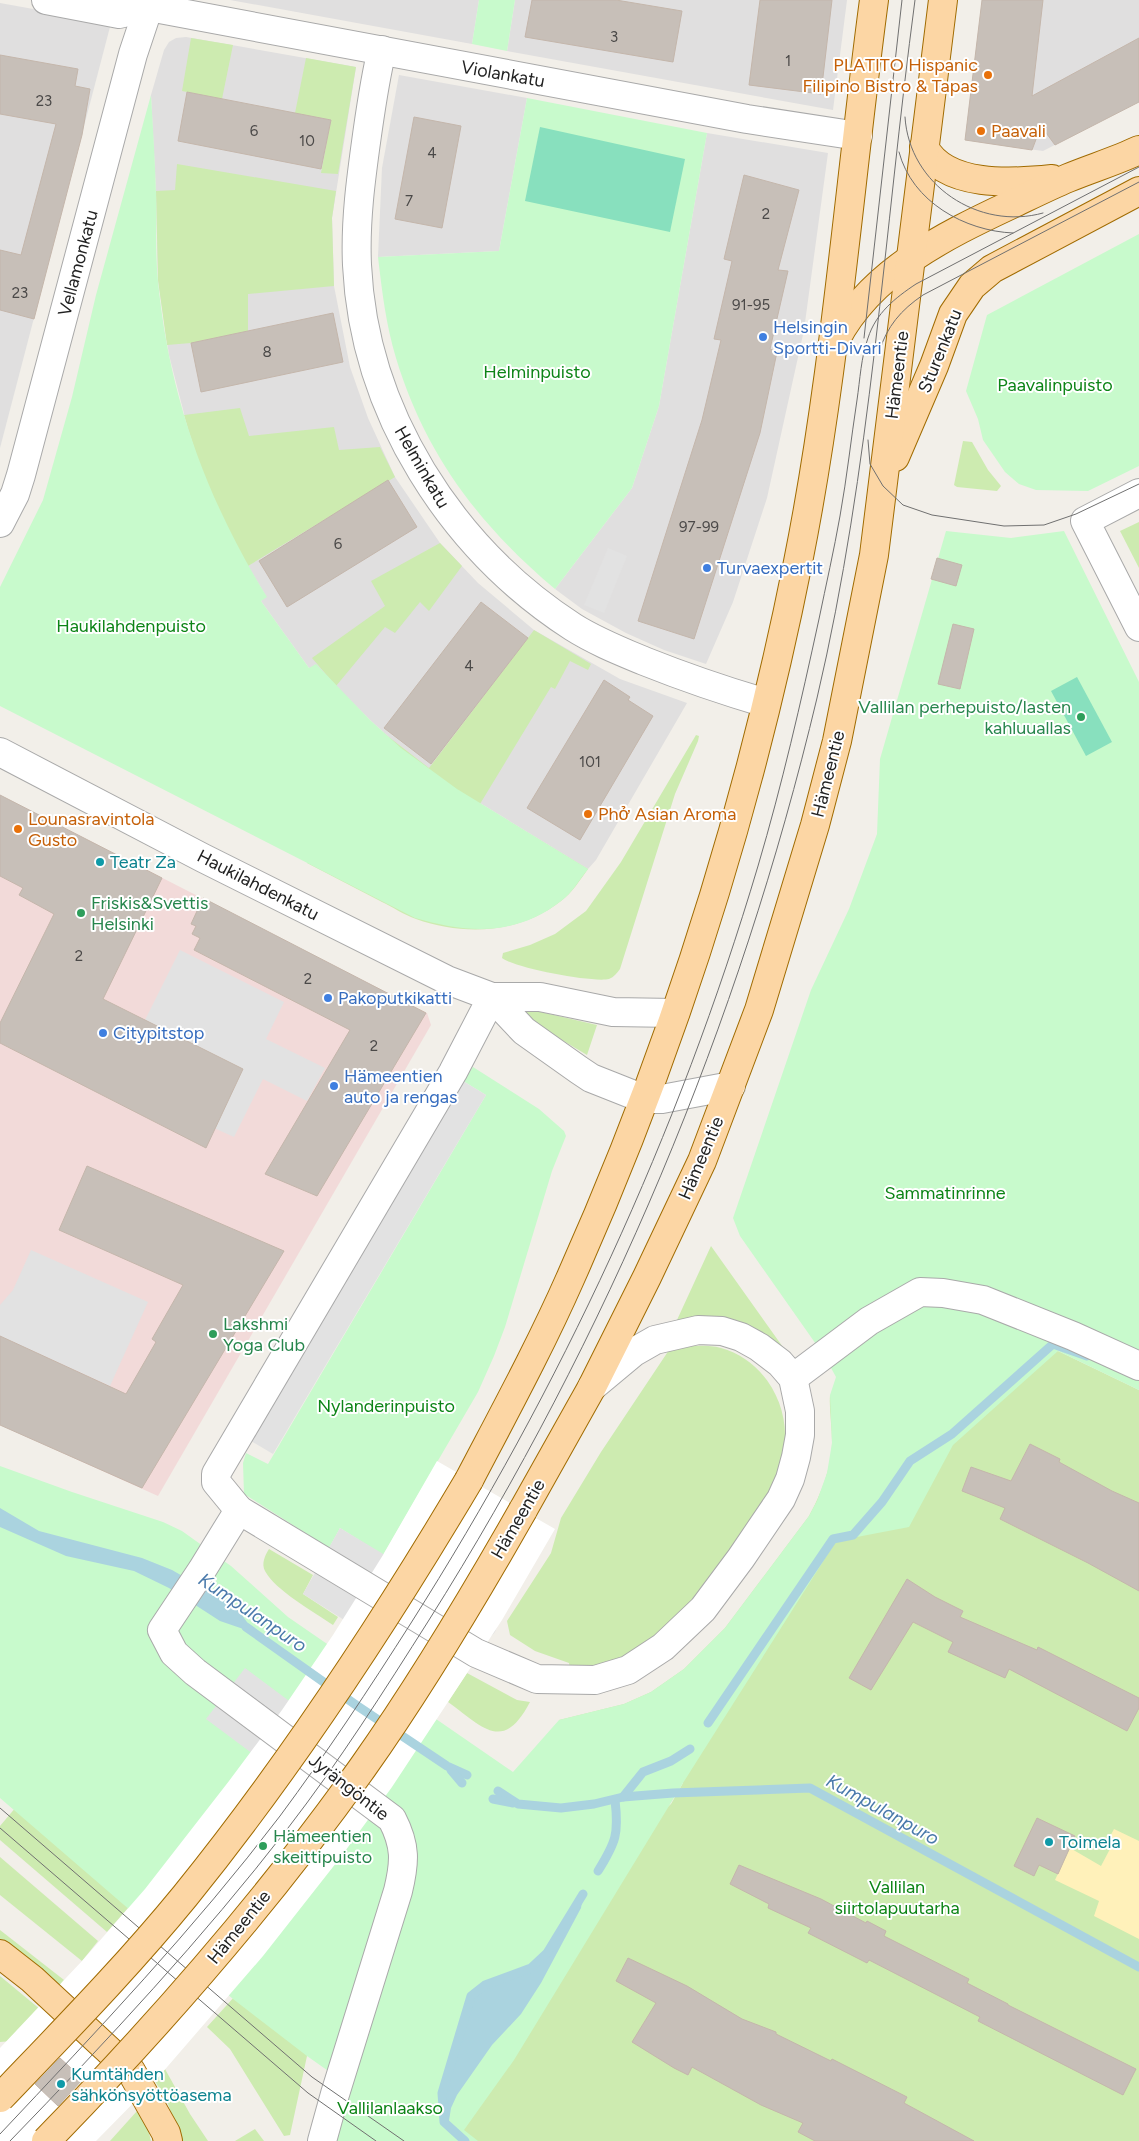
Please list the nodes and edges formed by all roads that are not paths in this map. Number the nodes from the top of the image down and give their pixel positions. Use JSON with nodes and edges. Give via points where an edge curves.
{"nodes":[{"id":1,"x":46,"y":0,"type":"edge"},
{"id":2,"x":874,"y":0,"type":"edge"},
{"id":3,"x":943,"y":0,"type":"edge"},
{"id":4,"x":150,"y":4,"type":"edge"},
{"id":5,"x":382,"y":50,"type":"junction"},
{"id":6,"x":858,"y":136,"type":"junction"},
{"id":7,"x":924,"y":148,"type":"junction"},
{"id":8,"x":1139,"y":150,"type":"edge"},
{"id":9,"x":1068,"y":178,"type":"junction"},
{"id":10,"x":1139,"y":190,"type":"edge"},
{"id":11,"x":911,"y":258,"type":"junction"},
{"id":12,"x":830,"y":357,"type":"junction"},
{"id":13,"x":883,"y":486,"type":"junction"},
{"id":14,"x":1139,"y":493,"type":"edge"},
{"id":15,"x":0,"y":523,"type":"edge"},
{"id":16,"x":1139,"y":627,"type":"edge"},
{"id":17,"x":766,"y":703,"type":"junction"},
{"id":18,"x":0,"y":752,"type":"edge"},
{"id":19,"x":492,"y":997,"type":"junction"},
{"id":20,"x":675,"y":1013,"type":"junction"},
{"id":21,"x":731,"y":1086,"type":"junction"},
{"id":22,"x":644,"y":1099,"type":"junction"},
{"id":23,"x":1139,"y":1366,"type":"edge"},
{"id":24,"x":792,"y":1378,"type":"junction"},
{"id":25,"x":592,"y":1387,"type":"junction"},
{"id":26,"x":239,"y":1510,"type":"junction"},
{"id":27,"x":0,"y":1954,"type":"edge"},
{"id":28,"x":0,"y":2098,"type":"edge"},
{"id":29,"x":46,"y":2141,"type":"edge"},
{"id":30,"x":168,"y":2141,"type":"edge"},
{"id":31,"x":322,"y":2141,"type":"edge"}],
"edges":[{"from":1,"to":4,"type":"street","via":[[119,14]]},
{"from":2,"to":6,"type":"main road"},
{"from":3,"to":7,"type":"main road","name":"Hämeentie"},
{"from":4,"to":5,"type":"street","name":"Violankatu"},
{"from":4,"to":15,"type":"street","name":"Vellamonkatu","via":[[133,54],[21,475]]},
{"from":5,"to":6,"type":"street","name":"Violankatu","via":[[747,119]]},
{"from":5,"to":17,"type":"street","name":"Helminkatu","via":[[359,190],[357,265],[364,322],[378,382],[402,437],[425,477],[450,515],[481,551],[538,602],[574,628],[607,646],[692,680]]},
{"from":6,"to":12,"type":"main road"},
{"from":7,"to":9,"type":"main road","via":[[929,158],[944,169],[969,178],[1019,182]]},
{"from":7,"to":11,"type":"main road","name":"Hämeentie"},
{"from":8,"to":9,"type":"main road"},
{"from":9,"to":11,"type":"main road","via":[[969,225]]},
{"from":10,"to":13,"type":"main road","name":"Sturenkatu","via":[[992,269],[972,286],[953,314]]},
{"from":11,"to":12,"type":"main road","via":[[862,300],[834,341]]},
{"from":11,"to":13,"type":"main road","name":"Hämeentie"},
{"from":12,"to":17,"type":"main road","via":[[799,558]]},
{"from":13,"to":21,"type":"main road","name":"Hämeentie","via":[[874,555],[837,741],[798,886]]},
{"from":14,"to":16,"type":"street","via":[[1085,520]]},
{"from":17,"to":20,"type":"main road","via":[[723,868]]},
{"from":18,"to":19,"type":"street","name":"Haukilahdenkatu","via":[[432,973]]},
{"from":19,"to":20,"type":"street","name":"Haukilahdenkatu","via":[[540,997],[614,1012]]},
{"from":19,"to":22,"type":"street","name":"Haukilahdenkatu","via":[[524,1031],[579,1070]]},
{"from":19,"to":26,"type":"street","via":[[453,1072],[216,1474],[216,1482]]},
{"from":20,"to":22,"type":"main road"},
{"from":21,"to":22,"type":"street","name":"Haukilahdenkatu","via":[[662,1099]]},
{"from":21,"to":25,"type":"main road","name":"Hämeentie","via":[[702,1161]]},
{"from":22,"to":28,"type":"main road","bridge":true,"via":[[570,1279],[532,1361],[469,1480],[361,1655],[311,1730],[185,1896],[108,1984]]},
{"from":23,"to":24,"type":"street","via":[[983,1300],[920,1292],[869,1320]]},
{"from":24,"to":25,"type":"street","via":[[759,1346],[722,1331],[698,1330],[655,1340],[634,1352]]},
{"from":24,"to":26,"type":"street","via":[[800,1411],[800,1435],[790,1479],[781,1499],[703,1609],[663,1647],[628,1670],[595,1680],[537,1679],[476,1653]]},
{"from":25,"to":29,"type":"main road","name":"Hämeentie","bridge":true,"via":[[472,1599],[363,1766],[235,1935],[155,2028]]},
{"from":26,"to":31,"type":"street","name":"Jyrängöntie","via":[[162,1630],[174,1653],[195,1672],[392,1819],[402,1840],[404,1860],[398,1891]]},
{"from":27,"to":30,"type":"main road","via":[[32,1979],[131,2071]]}]}
